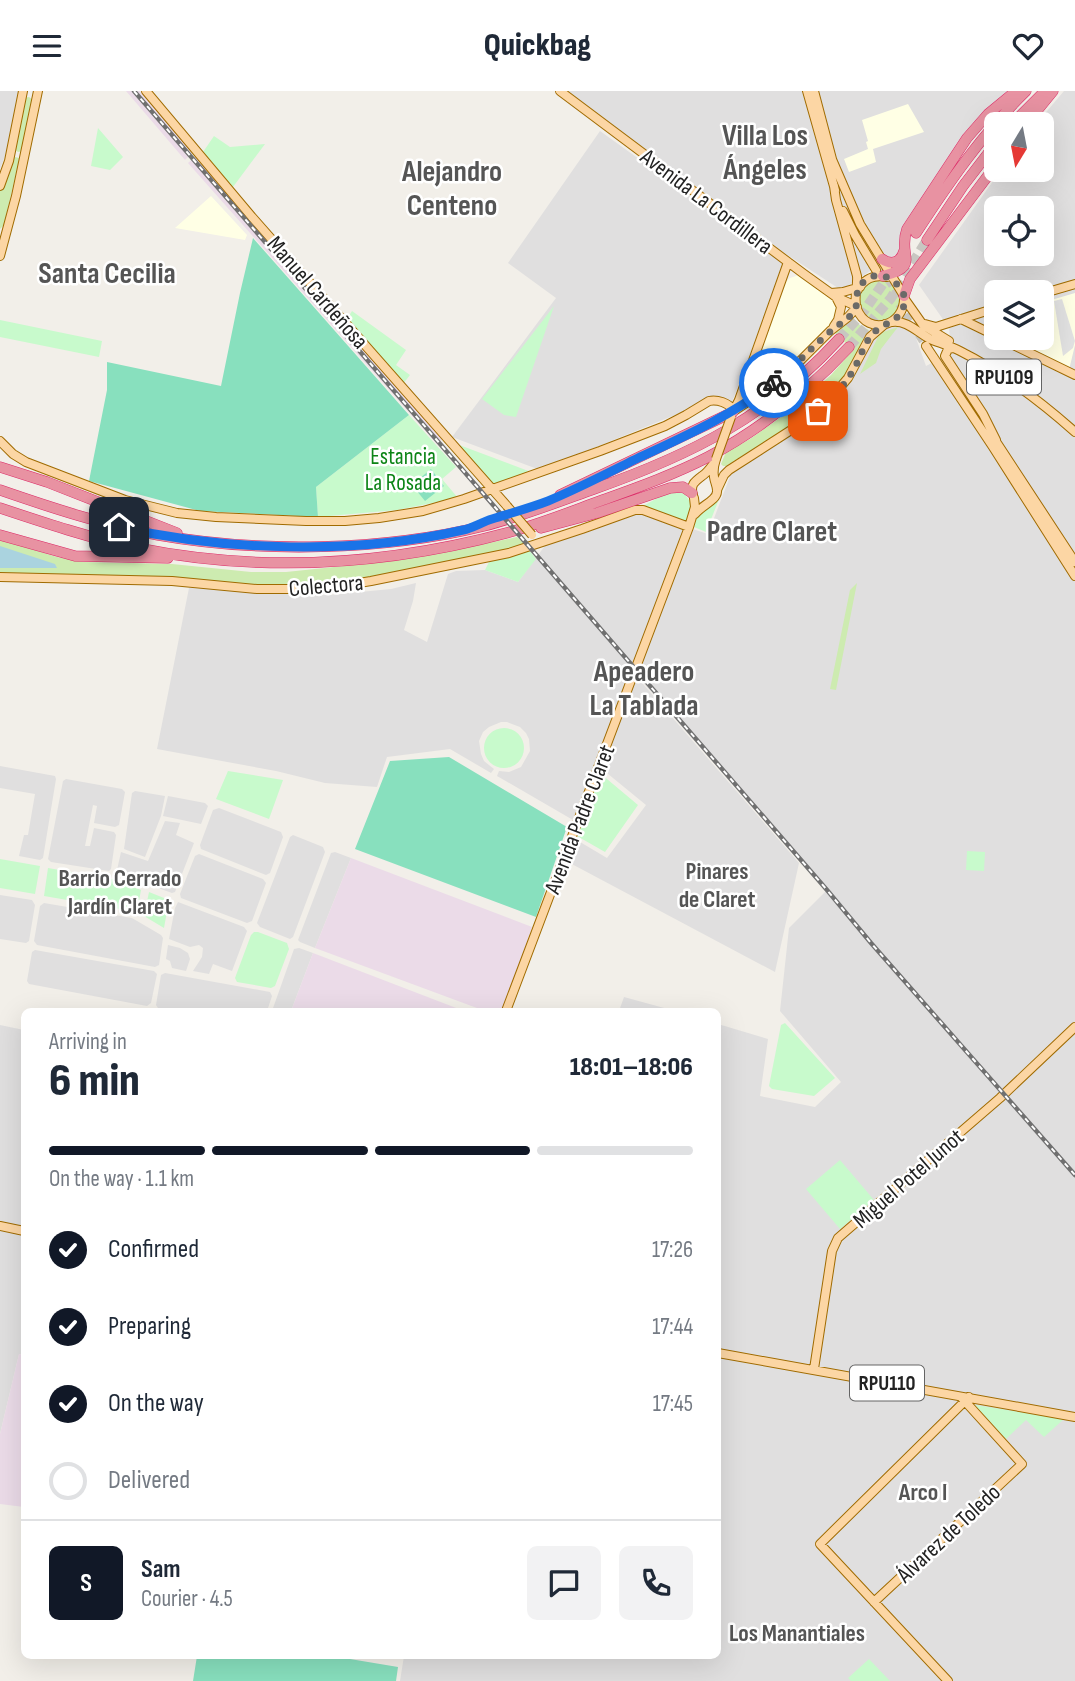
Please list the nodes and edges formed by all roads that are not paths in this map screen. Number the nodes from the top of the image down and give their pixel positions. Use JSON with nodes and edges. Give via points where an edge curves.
{"nodes":[{"id":1,"x":21,"y":91,"type":"edge"},
{"id":2,"x":146,"y":91,"type":"edge"},
{"id":3,"x":560,"y":91,"type":"edge"},
{"id":4,"x":807,"y":91,"type":"edge"},
{"id":5,"x":814,"y":91,"type":"edge"},
{"id":6,"x":1016,"y":91,"type":"edge"},
{"id":7,"x":1026,"y":91,"type":"edge"},
{"id":8,"x":1045,"y":91,"type":"edge"},
{"id":9,"x":1053,"y":91,"type":"edge"},
{"id":10,"x":38,"y":94,"type":"edge"},
{"id":11,"x":1024,"y":112,"type":"edge"},
{"id":12,"x":1036,"y":112,"type":"edge"},
{"id":13,"x":984,"y":158,"type":"edge"},
{"id":14,"x":984,"y":181,"type":"edge"},
{"id":15,"x":0,"y":185,"type":"edge"},
{"id":16,"x":834,"y":186,"type":"junction"},
{"id":17,"x":916,"y":233,"type":"tunnel mouth"},
{"id":18,"x":927,"y":240,"type":"tunnel mouth"},
{"id":19,"x":904,"y":250,"type":"junction"},
{"id":20,"x":0,"y":256,"type":"edge"},
{"id":21,"x":788,"y":262,"type":"junction"},
{"id":22,"x":854,"y":266,"type":"junction"},
{"id":23,"x":883,"y":269,"type":"junction"},
{"id":24,"x":804,"y":274,"type":"junction"},
{"id":25,"x":782,"y":283,"type":"junction"},
{"id":26,"x":1075,"y":283,"type":"edge"},
{"id":27,"x":858,"y":289,"type":"junction"},
{"id":28,"x":1054,"y":290,"type":"edge"},
{"id":29,"x":846,"y":292,"type":"junction"},
{"id":30,"x":833,"y":295,"type":"junction"},
{"id":31,"x":904,"y":297,"type":"junction"},
{"id":32,"x":856,"y":307,"type":"junction"},
{"id":33,"x":984,"y":312,"type":"edge"},
{"id":34,"x":961,"y":319,"type":"junction"},
{"id":35,"x":920,"y":321,"type":"junction"},
{"id":36,"x":889,"y":323,"type":"junction"},
{"id":37,"x":909,"y":326,"type":"junction"},
{"id":38,"x":984,"y":330,"type":"edge"},
{"id":39,"x":830,"y":331,"type":"junction"},
{"id":40,"x":839,"y":338,"type":"tunnel mouth"},
{"id":41,"x":849,"y":347,"type":"tunnel mouth"},
{"id":42,"x":930,"y":347,"type":"tunnel mouth"},
{"id":43,"x":954,"y":348,"type":"junction"},
{"id":44,"x":1024,"y":350,"type":"edge"},
{"id":45,"x":1075,"y":375,"type":"edge"},
{"id":46,"x":746,"y":379,"type":"junction"},
{"id":47,"x":764,"y":391,"type":"junction"},
{"id":48,"x":729,"y":417,"type":"junction"},
{"id":49,"x":1075,"y":426,"type":"edge"},
{"id":50,"x":1075,"y":432,"type":"edge"},
{"id":51,"x":0,"y":440,"type":"edge"},
{"id":52,"x":995,"y":445,"type":"junction"},
{"id":53,"x":715,"y":461,"type":"junction"},
{"id":54,"x":0,"y":467,"type":"edge"},
{"id":55,"x":700,"y":477,"type":"junction"},
{"id":56,"x":716,"y":486,"type":"junction"},
{"id":57,"x":493,"y":489,"type":"junction"},
{"id":58,"x":0,"y":490,"type":"edge"},
{"id":59,"x":693,"y":495,"type":"junction"},
{"id":60,"x":706,"y":503,"type":"junction"},
{"id":61,"x":0,"y":508,"type":"edge"},
{"id":62,"x":693,"y":516,"type":"junction"},
{"id":63,"x":689,"y":527,"type":"junction"},
{"id":64,"x":466,"y":530,"type":"junction"},
{"id":65,"x":0,"y":535,"type":"edge"},
{"id":66,"x":475,"y":541,"type":"junction"},
{"id":67,"x":539,"y":543,"type":"junction"},
{"id":68,"x":282,"y":546,"type":"junction"},
{"id":69,"x":1071,"y":561,"type":"edge"},
{"id":70,"x":279,"y":563,"type":"junction"},
{"id":71,"x":1075,"y":574,"type":"edge"},
{"id":72,"x":0,"y":577,"type":"edge"},
{"id":73,"x":507,"y":1008,"type":"edge"},
{"id":74,"x":1075,"y":1027,"type":"edge"},
{"id":75,"x":0,"y":1226,"type":"edge"},
{"id":76,"x":21,"y":1230,"type":"edge"},
{"id":77,"x":721,"y":1354,"type":"edge"},
{"id":78,"x":814,"y":1369,"type":"junction"},
{"id":79,"x":965,"y":1398,"type":"junction"},
{"id":80,"x":1075,"y":1417,"type":"edge"},
{"id":81,"x":874,"y":1602,"type":"junction"},
{"id":82,"x":948,"y":1681,"type":"edge"}],
"edges":[{"from":1,"to":10,"type":"main road"},
{"from":1,"to":15,"type":"main road","via":[[9,161]]},
{"from":2,"to":57,"type":"main road","name":"Manuel Cardeñosa"},
{"from":3,"to":21,"type":"main road","name":"Avenida La Cordillera"},
{"from":4,"to":16,"type":"main road"},
{"from":5,"to":23,"type":"main road","via":[[831,157]]},
{"from":6,"to":19,"type":"highway","via":[[963,143],[907,229]]},
{"from":7,"to":17,"type":"highway","via":[[974,149]]},
{"from":8,"to":11,"type":"highway"},
{"from":9,"to":12,"type":"highway"},
{"from":10,"to":20,"type":"main road"},
{"from":13,"to":18,"type":"highway"},
{"from":14,"to":31,"type":"highway","via":[[910,279]]},
{"from":16,"to":22,"type":"main road"},
{"from":16,"to":23,"type":"main road","via":[[851,229]]},
{"from":19,"to":23,"type":"highway","via":[[901,259]]},
{"from":19,"to":23,"type":"highway","via":[[901,270]]},
{"from":21,"to":24,"type":"main road","name":"Avenida La Cordillera"},
{"from":21,"to":25,"type":"main road"},
{"from":22,"to":27,"type":"main road"},
{"from":22,"to":29,"type":"main road"},
{"from":23,"to":27,"type":"main road"},
{"from":23,"to":31,"type":"main road","number":"RPU109"},
{"from":24,"to":25,"type":"main road","via":[[794,274]]},
{"from":24,"to":30,"type":"main road","name":"Avenida La Cordillera"},
{"from":25,"to":46,"type":"main road"},
{"from":26,"to":28,"type":"main road"},
{"from":27,"to":29,"type":"main road"},
{"from":27,"to":32,"type":"main road"},
{"from":29,"to":30,"type":"main road"},
{"from":30,"to":32,"type":"main road","name":"Avenida La Cordillera"},
{"from":30,"to":39,"type":"main road","via":[[841,310]]},
{"from":31,"to":35,"type":"main road","number":"RPU109"},
{"from":31,"to":36,"type":"main road","via":[[902,311]]},
{"from":32,"to":36,"type":"main road","number":"RPU109","via":[[868,321]]},
{"from":32,"to":39,"type":"main road"},
{"from":33,"to":34,"type":"main road"},
{"from":34,"to":35,"type":"main road","via":[[933,327]]},
{"from":34,"to":38,"type":"main road"},
{"from":35,"to":49,"type":"main road","number":"RPU109","via":[[1020,383]]},
{"from":36,"to":37,"type":"main road","number":"RPU109"},
{"from":36,"to":56,"type":"main road","via":[[868,340],[849,378],[831,399],[729,470]]},
{"from":37,"to":43,"type":"main road","number":"RPU109"},
{"from":37,"to":52,"type":"main road","via":[[972,423]]},
{"from":39,"to":47,"type":"main road"},
{"from":40,"to":64,"type":"highway","via":[[780,394],[715,439],[608,485]]},
{"from":41,"to":66,"type":"highway","via":[[790,404],[707,457],[577,509]]},
{"from":42,"to":52,"type":"main road"},
{"from":43,"to":50,"type":"main road","number":"RPU109","via":[[1018,387]]},
{"from":43,"to":52,"type":"main road","via":[[945,356],[989,424]]},
{"from":44,"to":45,"type":"main road"},
{"from":46,"to":47,"type":"main road","via":[[752,390]]},
{"from":46,"to":48,"type":"main road"},
{"from":47,"to":48,"type":"main road"},
{"from":48,"to":53,"type":"main road","bridge":true},
{"from":48,"to":57,"type":"main road","via":[[729,405],[712,400],[665,426]]},
{"from":48,"to":64,"type":"highway","via":[[550,500]]},
{"from":51,"to":57,"type":"main road","via":[[30,464],[135,504],[188,515],[345,521],[416,512]]},
{"from":52,"to":69,"type":"main road"},
{"from":53,"to":55,"type":"main road"},
{"from":53,"to":56,"type":"main road"},
{"from":54,"to":68,"type":"highway","via":[[175,532]]},
{"from":55,"to":56,"type":"main road","via":[[708,477]]},
{"from":55,"to":59,"type":"main road","via":[[693,483]]},
{"from":56,"to":60,"type":"main road","via":[[714,499]]},
{"from":57,"to":67,"type":"main road","name":"Manuel Cardeñosa","bridge":true},
{"from":58,"to":68,"type":"highway","via":[[149,533]]},
{"from":59,"to":60,"type":"main road"},
{"from":59,"to":62,"type":"main road","name":"Avenida Padre Claret"},
{"from":59,"to":66,"type":"highway","via":[[675,487],[578,519]]},
{"from":60,"to":62,"type":"main road","name":"Avenida Padre Claret"},
{"from":61,"to":70,"type":"highway","via":[[138,548]]},
{"from":62,"to":63,"type":"main road","name":"Avenida Padre Claret"},
{"from":63,"to":67,"type":"main road","name":"Colectora","via":[[635,510]]},
{"from":63,"to":73,"type":"main road","name":"Avenida Padre Claret"},
{"from":64,"to":68,"type":"highway","via":[[366,544]]},
{"from":65,"to":70,"type":"highway","via":[[75,557]]},
{"from":66,"to":70,"type":"highway","via":[[373,559]]},
{"from":67,"to":72,"type":"main road","name":"Colectora","via":[[478,561],[325,588]]},
{"from":69,"to":71,"type":"main road"},
{"from":74,"to":78,"type":"main road","name":"Miguel Potel Junot","via":[[838,1238],[832,1251]]},
{"from":75,"to":76,"type":"main road"},
{"from":77,"to":78,"type":"main road","number":"RPU110"},
{"from":78,"to":79,"type":"main road","number":"RPU110"},
{"from":79,"to":80,"type":"main road","number":"RPU110"},
{"from":79,"to":81,"type":"main road","via":[[820,1544]]},
{"from":79,"to":81,"type":"main road","name":"Álvarez de Toledo","via":[[1022,1464]]},
{"from":81,"to":82,"type":"main road"}]}
